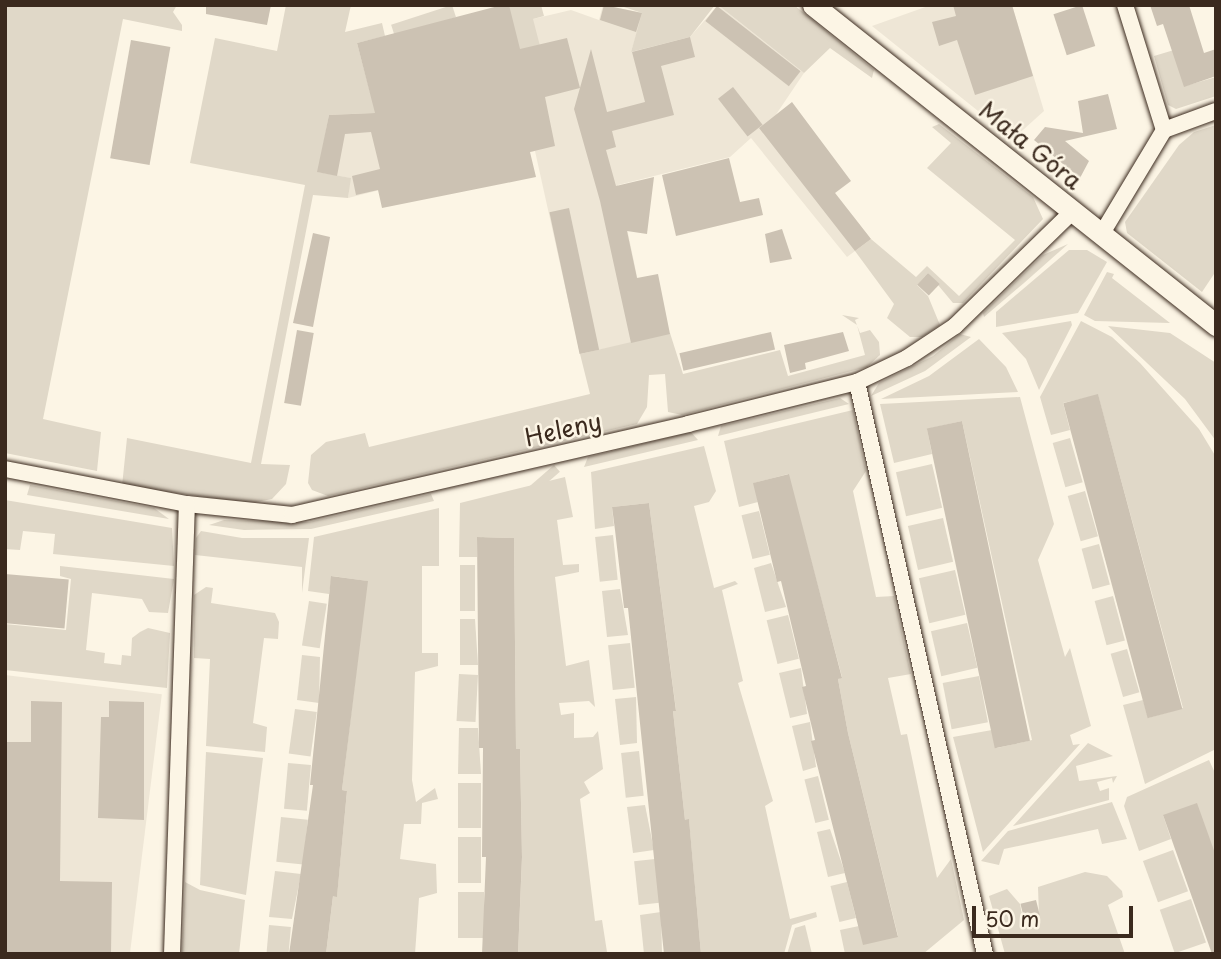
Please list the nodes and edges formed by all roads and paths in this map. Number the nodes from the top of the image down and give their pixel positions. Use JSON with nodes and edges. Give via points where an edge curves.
{"nodes":[{"id":1,"x":813,"y":5,"type":"edge"},
{"id":2,"x":1125,"y":5,"type":"edge"},
{"id":3,"x":1216,"y":111,"type":"edge"},
{"id":4,"x":1164,"y":130,"type":"junction"},
{"id":5,"x":1072,"y":212,"type":"junction"},
{"id":6,"x":1101,"y":235,"type":"junction"},
{"id":7,"x":1216,"y":325,"type":"edge"},
{"id":8,"x":857,"y":383,"type":"junction"},
{"id":9,"x":5,"y":468,"type":"edge"},
{"id":10,"x":187,"y":504,"type":"junction"},
{"id":11,"x":172,"y":954,"type":"edge"},
{"id":12,"x":985,"y":954,"type":"edge"}],
"edges":[{"from":1,"to":5,"type":"street","name":"Mała Góra"},
{"from":2,"to":4,"type":"street"},
{"from":3,"to":4,"type":"street"},
{"from":4,"to":6,"type":"street"},
{"from":5,"to":6,"type":"street","name":"Mała Góra"},
{"from":5,"to":8,"type":"street","name":"Heleny","via":[[934,343]]},
{"from":6,"to":7,"type":"street","name":"Mała Góra"},
{"from":8,"to":10,"type":"street","name":"Heleny","via":[[292,514]]},
{"from":8,"to":12,"type":"street"},
{"from":9,"to":10,"type":"street","name":"Heleny"},
{"from":10,"to":11,"type":"street"}]}
